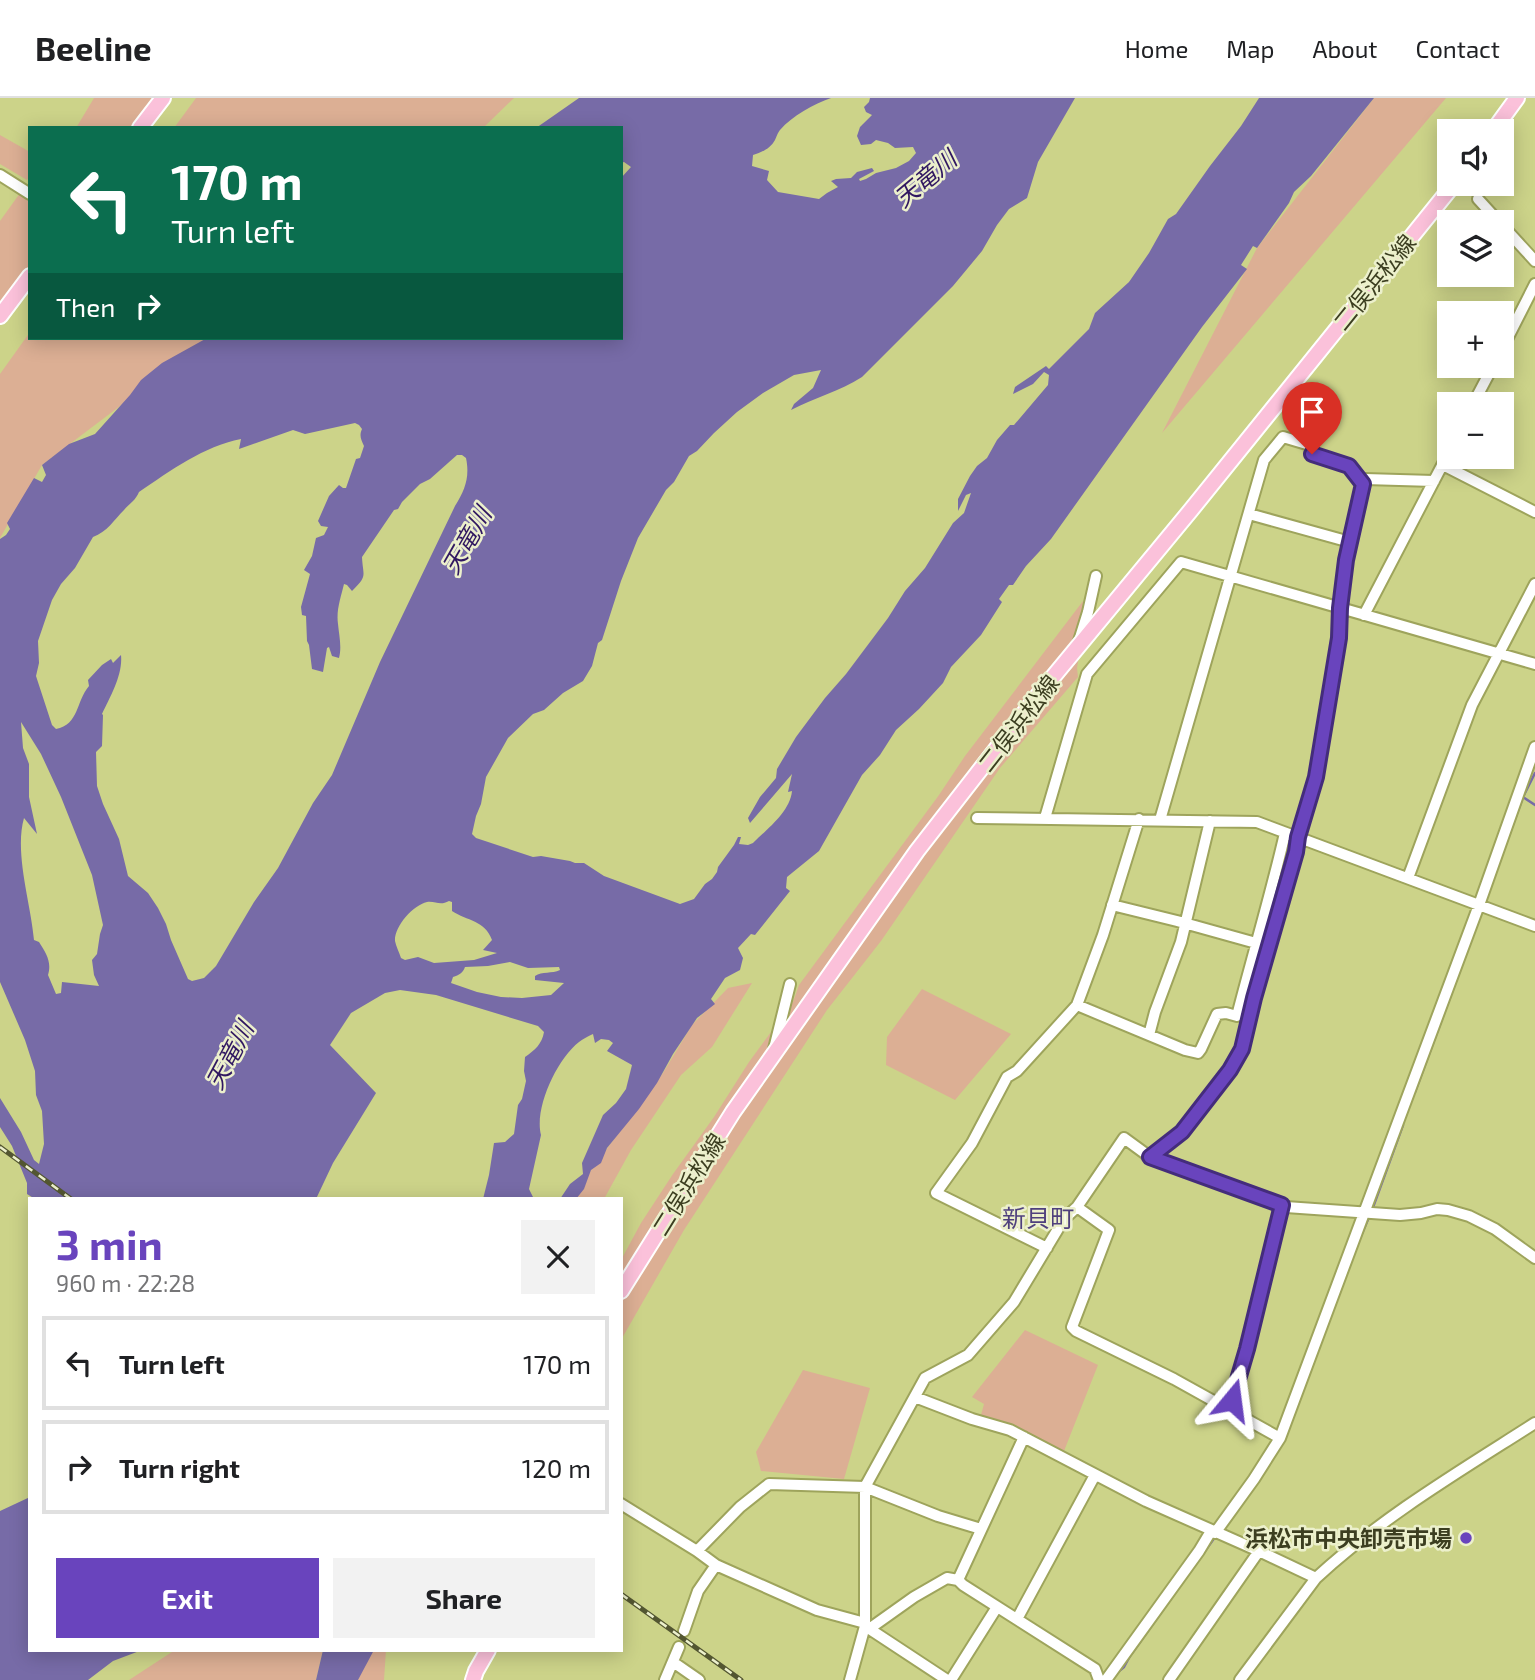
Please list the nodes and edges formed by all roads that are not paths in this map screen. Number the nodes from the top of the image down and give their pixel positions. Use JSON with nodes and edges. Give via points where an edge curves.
{"nodes":[{"id":1,"x":163,"y":98,"type":"edge"},
{"id":2,"x":1517,"y":99,"type":"edge"},
{"id":3,"x":1502,"y":119,"type":"edge"},
{"id":4,"x":142,"y":126,"type":"edge"},
{"id":5,"x":0,"y":175,"type":"edge"},
{"id":6,"x":28,"y":193,"type":"edge"},
{"id":7,"x":1444,"y":196,"type":"edge"},
{"id":8,"x":1478,"y":200,"type":"dead end"},
{"id":9,"x":1487,"y":210,"type":"edge"},
{"id":10,"x":1514,"y":239,"type":"edge"},
{"id":11,"x":1535,"y":261,"type":"edge"},
{"id":12,"x":28,"y":279,"type":"edge"},
{"id":13,"x":1535,"y":284,"type":"edge"},
{"id":14,"x":0,"y":316,"type":"edge"},
{"id":15,"x":1514,"y":325,"type":"edge"},
{"id":16,"x":1441,"y":469,"type":"edge"},
{"id":17,"x":1451,"y":469,"type":"edge"},
{"id":18,"x":1434,"y":481,"type":"junction"},
{"id":19,"x":1363,"y":484,"type":"junction"},
{"id":20,"x":1535,"y":512,"type":"edge"},
{"id":21,"x":1249,"y":513,"type":"junction"},
{"id":22,"x":1350,"y":542,"type":"junction"},
{"id":23,"x":1096,"y":576,"type":"dead end"},
{"id":24,"x":1230,"y":576,"type":"junction"},
{"id":25,"x":1535,"y":584,"type":"edge"},
{"id":26,"x":1340,"y":608,"type":"junction"},
{"id":27,"x":1364,"y":615,"type":"junction"},
{"id":28,"x":1076,"y":651,"type":"junction"},
{"id":29,"x":1499,"y":653,"type":"junction"},
{"id":30,"x":1535,"y":664,"type":"edge"},
{"id":31,"x":1535,"y":747,"type":"edge"},
{"id":32,"x":977,"y":818,"type":"dead end"},
{"id":33,"x":1045,"y":818,"type":"junction"},
{"id":34,"x":1139,"y":819,"type":"junction"},
{"id":35,"x":1160,"y":820,"type":"junction"},
{"id":36,"x":1210,"y":821,"type":"junction"},
{"id":37,"x":1285,"y":833,"type":"junction"},
{"id":38,"x":1298,"y":837,"type":"junction"},
{"id":39,"x":1408,"y":878,"type":"junction"},
{"id":40,"x":1111,"y":905,"type":"junction"},
{"id":41,"x":1479,"y":905,"type":"junction"},
{"id":42,"x":1186,"y":923,"type":"junction"},
{"id":43,"x":1535,"y":926,"type":"edge"},
{"id":44,"x":1256,"y":943,"type":"junction"},
{"id":45,"x":790,"y":984,"type":"dead end"},
{"id":46,"x":1077,"y":1005,"type":"junction"},
{"id":47,"x":1149,"y":1035,"type":"junction"},
{"id":48,"x":772,"y":1058,"type":"junction"},
{"id":49,"x":1150,"y":1157,"type":"junction"},
{"id":50,"x":1282,"y":1205,"type":"junction"},
{"id":51,"x":1077,"y":1207,"type":"junction"},
{"id":52,"x":1365,"y":1212,"type":"junction"},
{"id":53,"x":1047,"y":1248,"type":"junction"},
{"id":54,"x":1535,"y":1258,"type":"edge"},
{"id":55,"x":623,"y":1288,"type":"edge"},
{"id":56,"x":915,"y":1397,"type":"junction"},
{"id":57,"x":1229,"y":1410,"type":"junction"},
{"id":58,"x":1535,"y":1423,"type":"edge"},
{"id":59,"x":1024,"y":1437,"type":"junction"},
{"id":60,"x":1280,"y":1438,"type":"junction"},
{"id":61,"x":1095,"y":1475,"type":"junction"},
{"id":62,"x":865,"y":1487,"type":"junction"},
{"id":63,"x":623,"y":1505,"type":"edge"},
{"id":64,"x":981,"y":1529,"type":"junction"},
{"id":65,"x":1213,"y":1532,"type":"junction"},
{"id":66,"x":697,"y":1551,"type":"junction"},
{"id":67,"x":1259,"y":1551,"type":"junction"},
{"id":68,"x":716,"y":1565,"type":"junction"},
{"id":69,"x":1316,"y":1578,"type":"junction"},
{"id":70,"x":958,"y":1580,"type":"junction"},
{"id":71,"x":997,"y":1607,"type":"junction"},
{"id":72,"x":1017,"y":1619,"type":"junction"},
{"id":73,"x":866,"y":1626,"type":"junction"},
{"id":74,"x":684,"y":1631,"type":"dead end"},
{"id":75,"x":679,"y":1647,"type":"dead end"},
{"id":76,"x":487,"y":1652,"type":"edge"},
{"id":77,"x":673,"y":1662,"type":"junction"},
{"id":78,"x":473,"y":1680,"type":"edge"},
{"id":79,"x":665,"y":1680,"type":"edge"},
{"id":80,"x":699,"y":1680,"type":"edge"},
{"id":81,"x":850,"y":1680,"type":"edge"},
{"id":82,"x":949,"y":1680,"type":"edge"},
{"id":83,"x":1099,"y":1680,"type":"edge"},
{"id":84,"x":1107,"y":1680,"type":"edge"},
{"id":85,"x":1169,"y":1680,"type":"edge"},
{"id":86,"x":1240,"y":1680,"type":"edge"}],
"edges":[{"from":1,"to":4,"type":"main road"},
{"from":2,"to":3,"type":"main road"},
{"from":5,"to":6,"type":"street"},
{"from":7,"to":28,"type":"main road","name":"二俣浜松線"},
{"from":8,"to":9,"type":"street"},
{"from":10,"to":11,"type":"street"},
{"from":12,"to":14,"type":"main road"},
{"from":13,"to":15,"type":"street"},
{"from":16,"to":18,"type":"street"},
{"from":17,"to":20,"type":"street"},
{"from":18,"to":19,"type":"street","via":[[1365,480]]},
{"from":18,"to":27,"type":"street"},
{"from":19,"to":21,"type":"street","via":[[1349,466],[1312,454],[1310,445],[1283,437],[1264,460]]},
{"from":19,"to":22,"type":"street"},
{"from":21,"to":22,"type":"street"},
{"from":21,"to":24,"type":"street"},
{"from":22,"to":26,"type":"street"},
{"from":23,"to":28,"type":"street"},
{"from":24,"to":26,"type":"street"},
{"from":24,"to":33,"type":"street","via":[[1181,562],[1087,674]]},
{"from":24,"to":35,"type":"street"},
{"from":25,"to":29,"type":"street"},
{"from":26,"to":27,"type":"street"},
{"from":26,"to":38,"type":"street","via":[[1316,777]]},
{"from":27,"to":29,"type":"street"},
{"from":28,"to":48,"type":"main road","name":"二俣浜松線","via":[[917,851]]},
{"from":29,"to":30,"type":"street"},
{"from":29,"to":39,"type":"street","via":[[1472,705]]},
{"from":31,"to":41,"type":"street"},
{"from":32,"to":33,"type":"street"},
{"from":33,"to":34,"type":"street"},
{"from":34,"to":35,"type":"street"},
{"from":34,"to":40,"type":"street"},
{"from":35,"to":36,"type":"street"},
{"from":36,"to":37,"type":"street","via":[[1257,822]]},
{"from":36,"to":42,"type":"street"},
{"from":37,"to":38,"type":"street"},
{"from":37,"to":44,"type":"street"},
{"from":38,"to":39,"type":"street"},
{"from":38,"to":49,"type":"street","via":[[1242,1049],[1182,1132]]},
{"from":39,"to":41,"type":"street"},
{"from":40,"to":42,"type":"street"},
{"from":40,"to":46,"type":"street"},
{"from":41,"to":43,"type":"street"},
{"from":41,"to":52,"type":"street"},
{"from":42,"to":44,"type":"street"},
{"from":42,"to":47,"type":"street"},
{"from":44,"to":47,"type":"street","via":[[1237,1016],[1217,1014],[1198,1053]]},
{"from":45,"to":48,"type":"street"},
{"from":46,"to":47,"type":"street"},
{"from":46,"to":53,"type":"street","via":[[1007,1077],[971,1143],[936,1193]]},
{"from":48,"to":55,"type":"main road","name":"二俣浜松線"},
{"from":49,"to":50,"type":"street"},
{"from":49,"to":51,"type":"street","via":[[1124,1138]]},
{"from":50,"to":52,"type":"street"},
{"from":50,"to":57,"type":"street"},
{"from":51,"to":53,"type":"street"},
{"from":51,"to":57,"type":"street","via":[[1109,1230],[1072,1327]]},
{"from":52,"to":54,"type":"street","via":[[1400,1215],[1448,1210],[1495,1229]]},
{"from":52,"to":60,"type":"street"},
{"from":53,"to":56,"type":"street","via":[[1014,1302],[968,1355],[925,1378]]},
{"from":56,"to":59,"type":"street"},
{"from":56,"to":62,"type":"street"},
{"from":57,"to":60,"type":"street"},
{"from":58,"to":69,"type":"street","via":[[1413,1501]]},
{"from":59,"to":61,"type":"street"},
{"from":59,"to":64,"type":"street"},
{"from":60,"to":65,"type":"street"},
{"from":61,"to":65,"type":"street"},
{"from":61,"to":72,"type":"street"},
{"from":62,"to":64,"type":"street"},
{"from":62,"to":66,"type":"street","via":[[769,1484]]},
{"from":62,"to":73,"type":"street"},
{"from":63,"to":66,"type":"street"},
{"from":64,"to":70,"type":"street"},
{"from":65,"to":67,"type":"street"},
{"from":65,"to":84,"type":"street"},
{"from":66,"to":68,"type":"street"},
{"from":67,"to":69,"type":"street"},
{"from":67,"to":85,"type":"street"},
{"from":68,"to":73,"type":"street","via":[[817,1610]]},
{"from":68,"to":74,"type":"street","via":[[698,1591]]},
{"from":69,"to":86,"type":"street"},
{"from":70,"to":71,"type":"street"},
{"from":70,"to":73,"type":"street","via":[[947,1578]]},
{"from":71,"to":72,"type":"street"},
{"from":71,"to":82,"type":"street"},
{"from":72,"to":83,"type":"street","via":[[1095,1670]]},
{"from":73,"to":81,"type":"street"},
{"from":73,"to":82,"type":"street"},
{"from":75,"to":77,"type":"street"},
{"from":76,"to":78,"type":"main road"},
{"from":77,"to":79,"type":"street"},
{"from":77,"to":80,"type":"street"}]}
